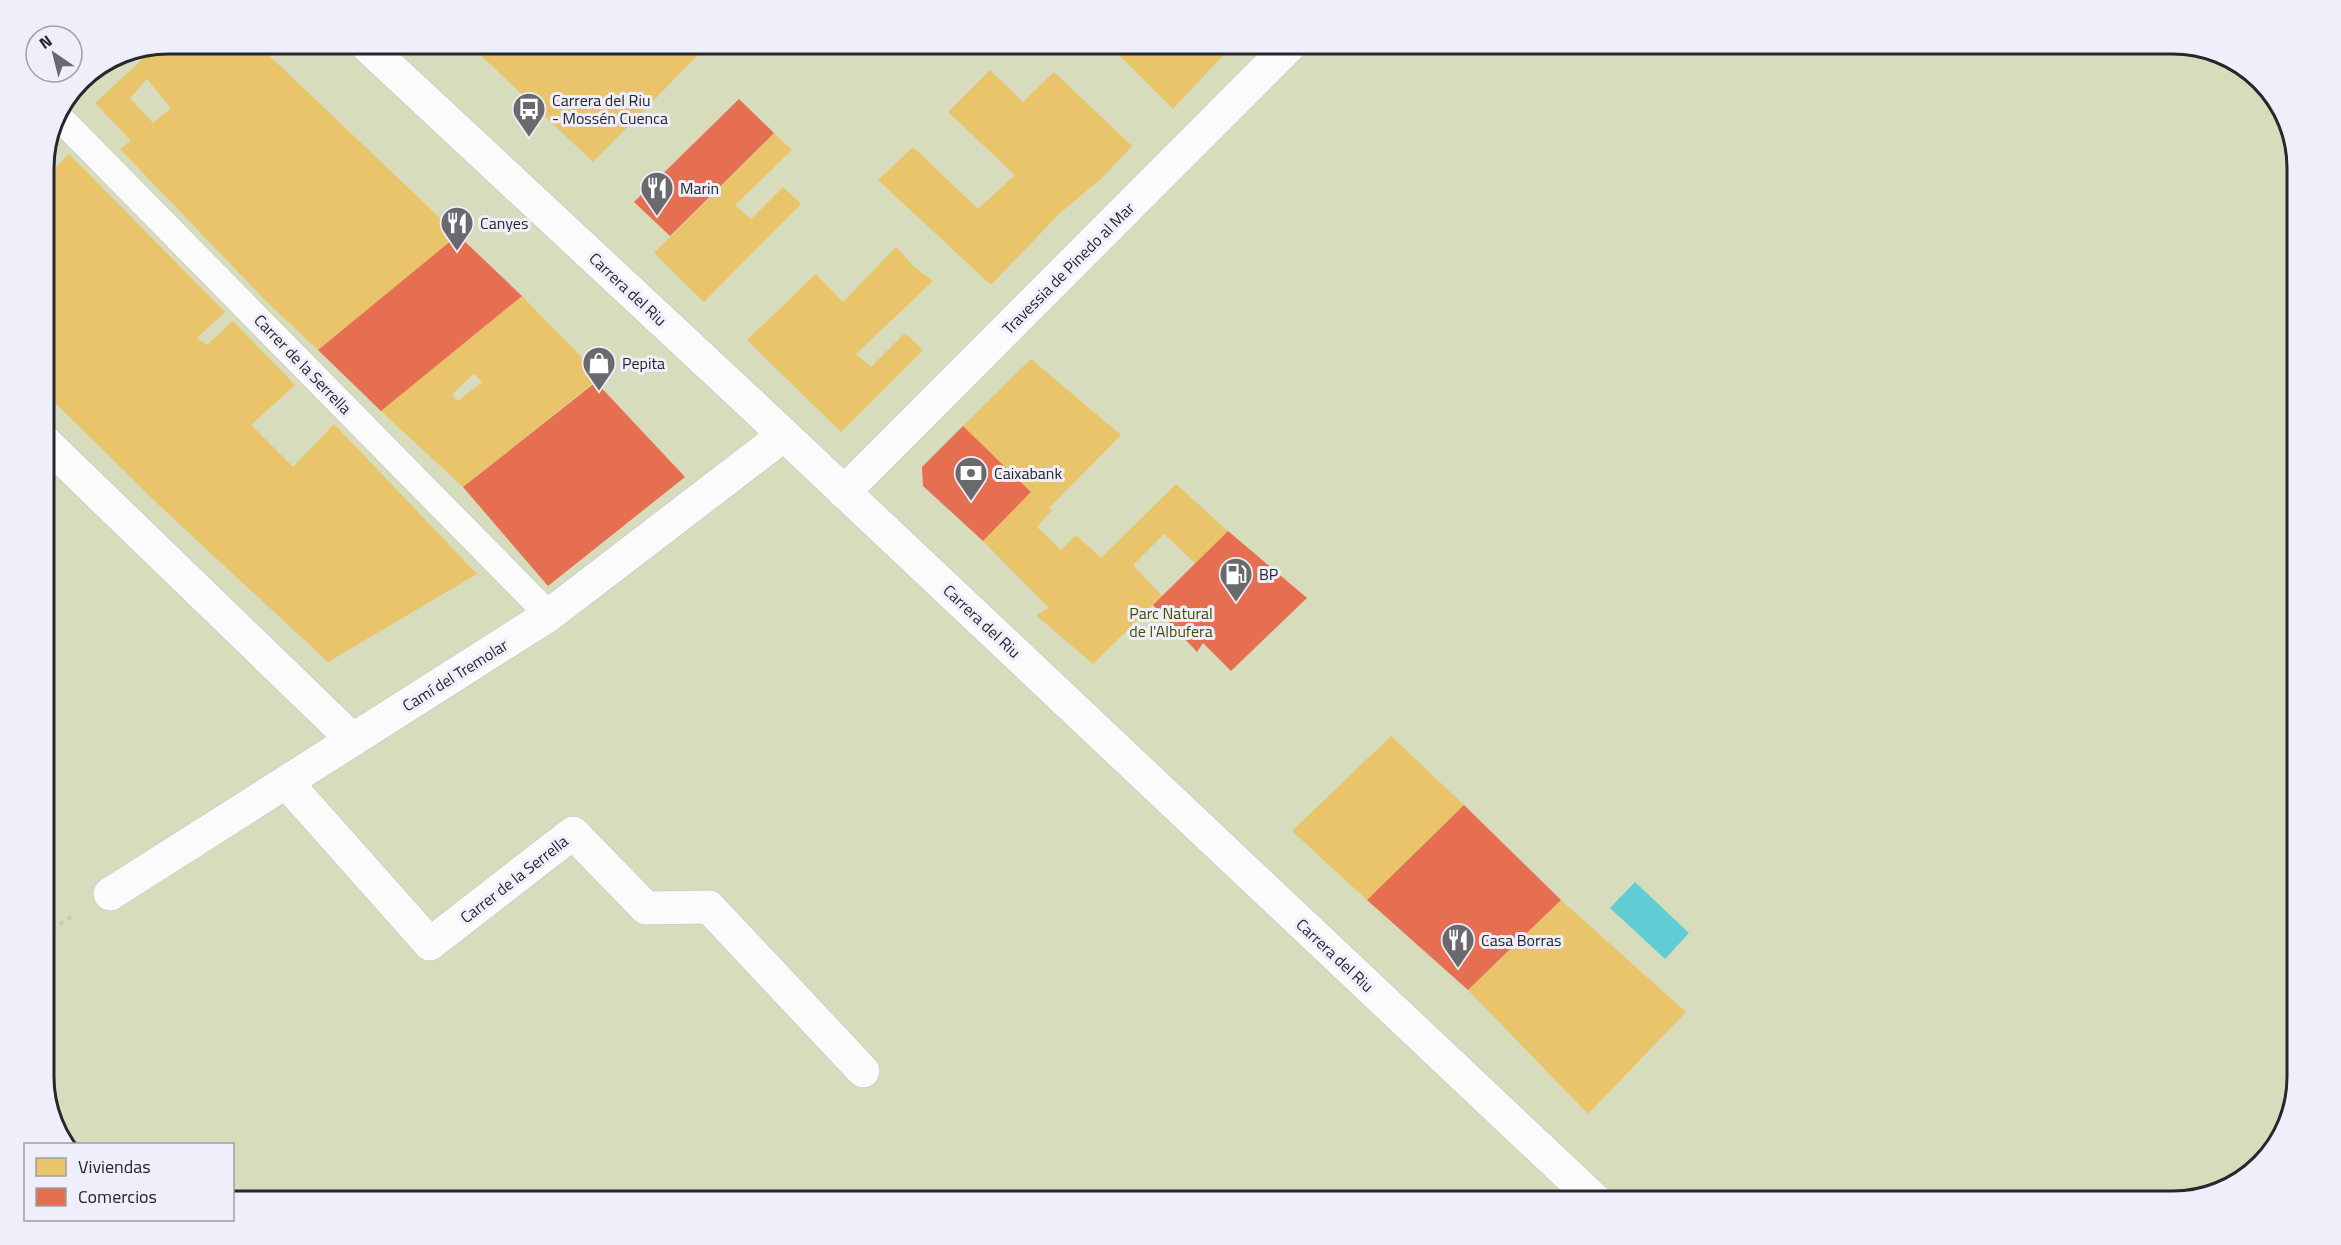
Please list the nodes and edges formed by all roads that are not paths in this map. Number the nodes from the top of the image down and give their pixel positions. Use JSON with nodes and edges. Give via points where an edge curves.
{"nodes":[{"id":1,"x":376,"y":54,"type":"edge"},
{"id":2,"x":1281,"y":54,"type":"edge"},
{"id":3,"x":64,"y":122,"type":"edge"},
{"id":4,"x":784,"y":435,"type":"junction"},
{"id":5,"x":54,"y":451,"type":"edge"},
{"id":6,"x":844,"y":492,"type":"junction"},
{"id":7,"x":549,"y":615,"type":"junction"},
{"id":8,"x":353,"y":740,"type":"junction"},
{"id":9,"x":286,"y":782,"type":"junction"},
{"id":10,"x":110,"y":894,"type":"dead end"},
{"id":11,"x":863,"y":1071,"type":"dead end"},
{"id":12,"x":1584,"y":1191,"type":"edge"}],
"edges":[{"from":1,"to":4,"type":"street","name":"Carrera del Riu"},
{"from":2,"to":6,"type":"street","name":"Travessia de Pinedo al Mar"},
{"from":3,"to":7,"type":"lane","name":"Carrer de la Serrella"},
{"from":4,"to":6,"type":"street","name":"Carrera del Riu"},
{"from":4,"to":7,"type":"street","name":"Camí del Tremolar"},
{"from":5,"to":8,"type":"street"},
{"from":6,"to":12,"type":"street","name":"Carrera del Riu"},
{"from":7,"to":8,"type":"street","name":"Camí del Tremolar"},
{"from":8,"to":9,"type":"street","name":"Camí del Tremolar"},
{"from":9,"to":10,"type":"street","name":"Camí del Tremolar"},
{"from":9,"to":11,"type":"street","name":"Carrer de la Serrella","via":[[430,944],[573,833],[646,908],[709,907]]}]}
